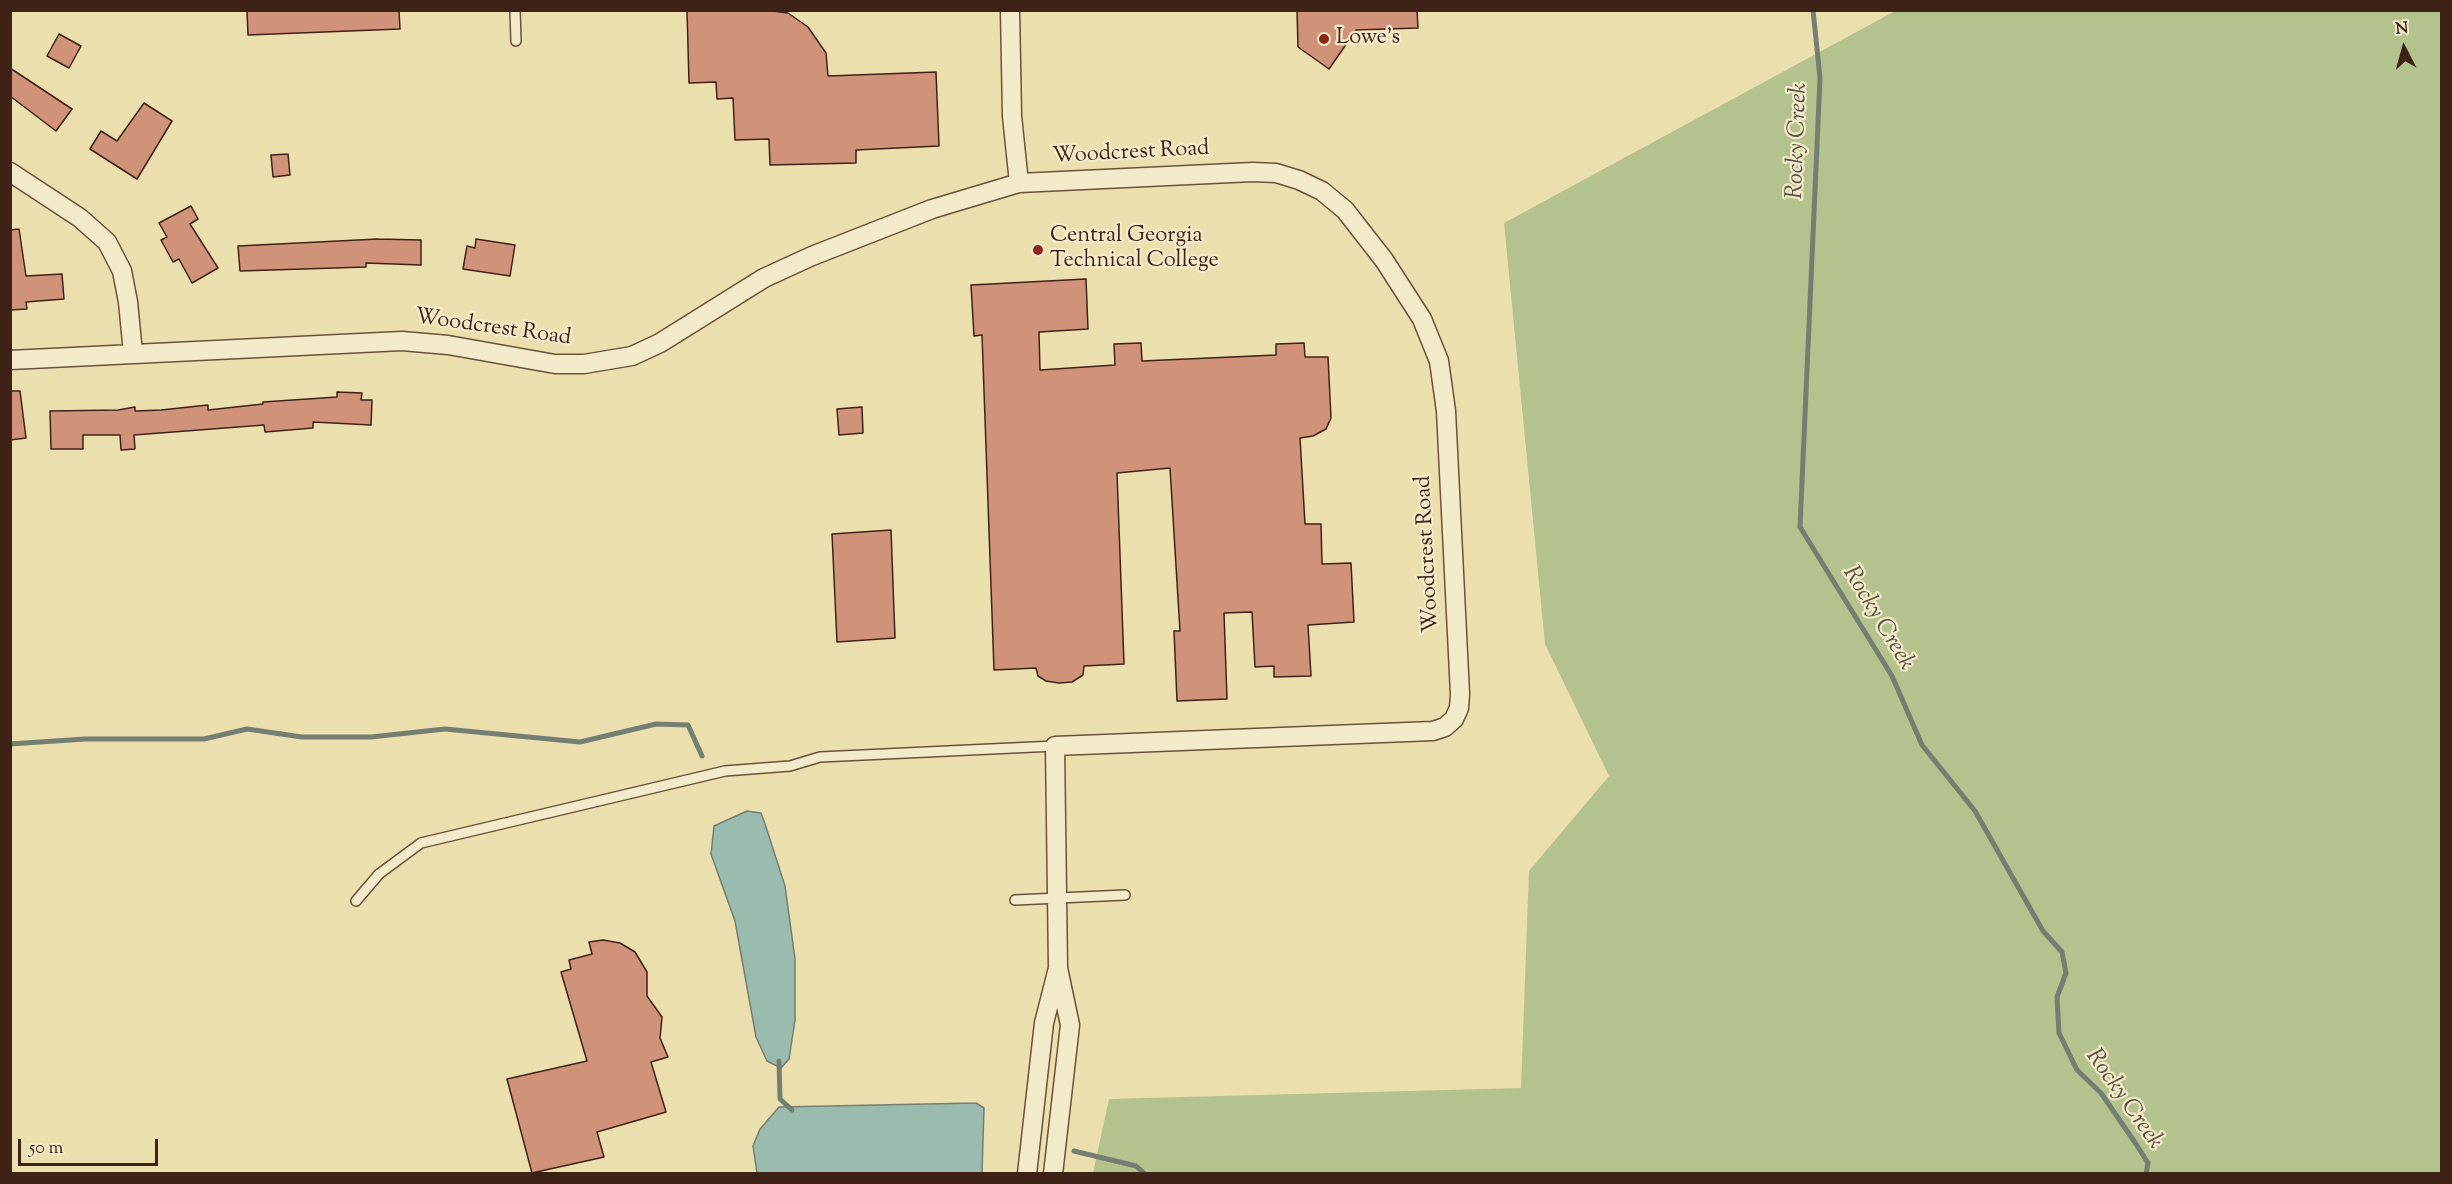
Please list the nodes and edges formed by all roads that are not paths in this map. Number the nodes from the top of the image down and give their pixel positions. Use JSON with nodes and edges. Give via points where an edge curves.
{"nodes":[{"id":1,"x":515,"y":10,"type":"edge"},
{"id":2,"x":1010,"y":10,"type":"edge"},
{"id":3,"x":516,"y":41,"type":"dead end"},
{"id":4,"x":10,"y":172,"type":"edge"},
{"id":5,"x":1019,"y":183,"type":"junction"},
{"id":6,"x":132,"y":353,"type":"junction"},
{"id":7,"x":10,"y":360,"type":"edge"},
{"id":8,"x":1055,"y":747,"type":"junction"},
{"id":9,"x":1125,"y":895,"type":"dead end"},
{"id":10,"x":1057,"y":898,"type":"junction"},
{"id":11,"x":1015,"y":900,"type":"dead end"},
{"id":12,"x":356,"y":901,"type":"dead end"},
{"id":13,"x":1058,"y":968,"type":"junction"},
{"id":14,"x":1027,"y":1173,"type":"edge"},
{"id":15,"x":1053,"y":1173,"type":"edge"}],
"edges":[{"from":1,"to":3,"type":"lane"},
{"from":2,"to":5,"type":"street","via":[[1012,116]]},
{"from":4,"to":6,"type":"street","via":[[80,218],[108,242],[122,271]]},
{"from":5,"to":6,"type":"street","name":"Woodcrest Road","via":[[932,209],[812,256],[764,278],[660,343],[632,356],[608,361],[555,364],[402,341]]},
{"from":5,"to":8,"type":"street","name":"Woodcrest Road","via":[[1253,172],[1276,173],[1322,191],[1345,210],[1422,318],[1439,361],[1446,411],[1460,694],[1459,708],[1446,727],[1433,731]]},
{"from":6,"to":7,"type":"street","name":"Woodcrest Road"},
{"from":8,"to":10,"type":"street"},
{"from":8,"to":12,"type":"lane","via":[[820,757],[790,766],[725,771],[421,843],[379,874]]},
{"from":9,"to":10,"type":"lane"},
{"from":10,"to":11,"type":"lane"},
{"from":10,"to":13,"type":"street"},
{"from":13,"to":14,"type":"street","via":[[1044,1023]]},
{"from":13,"to":15,"type":"street","via":[[1070,1025]]}]}
